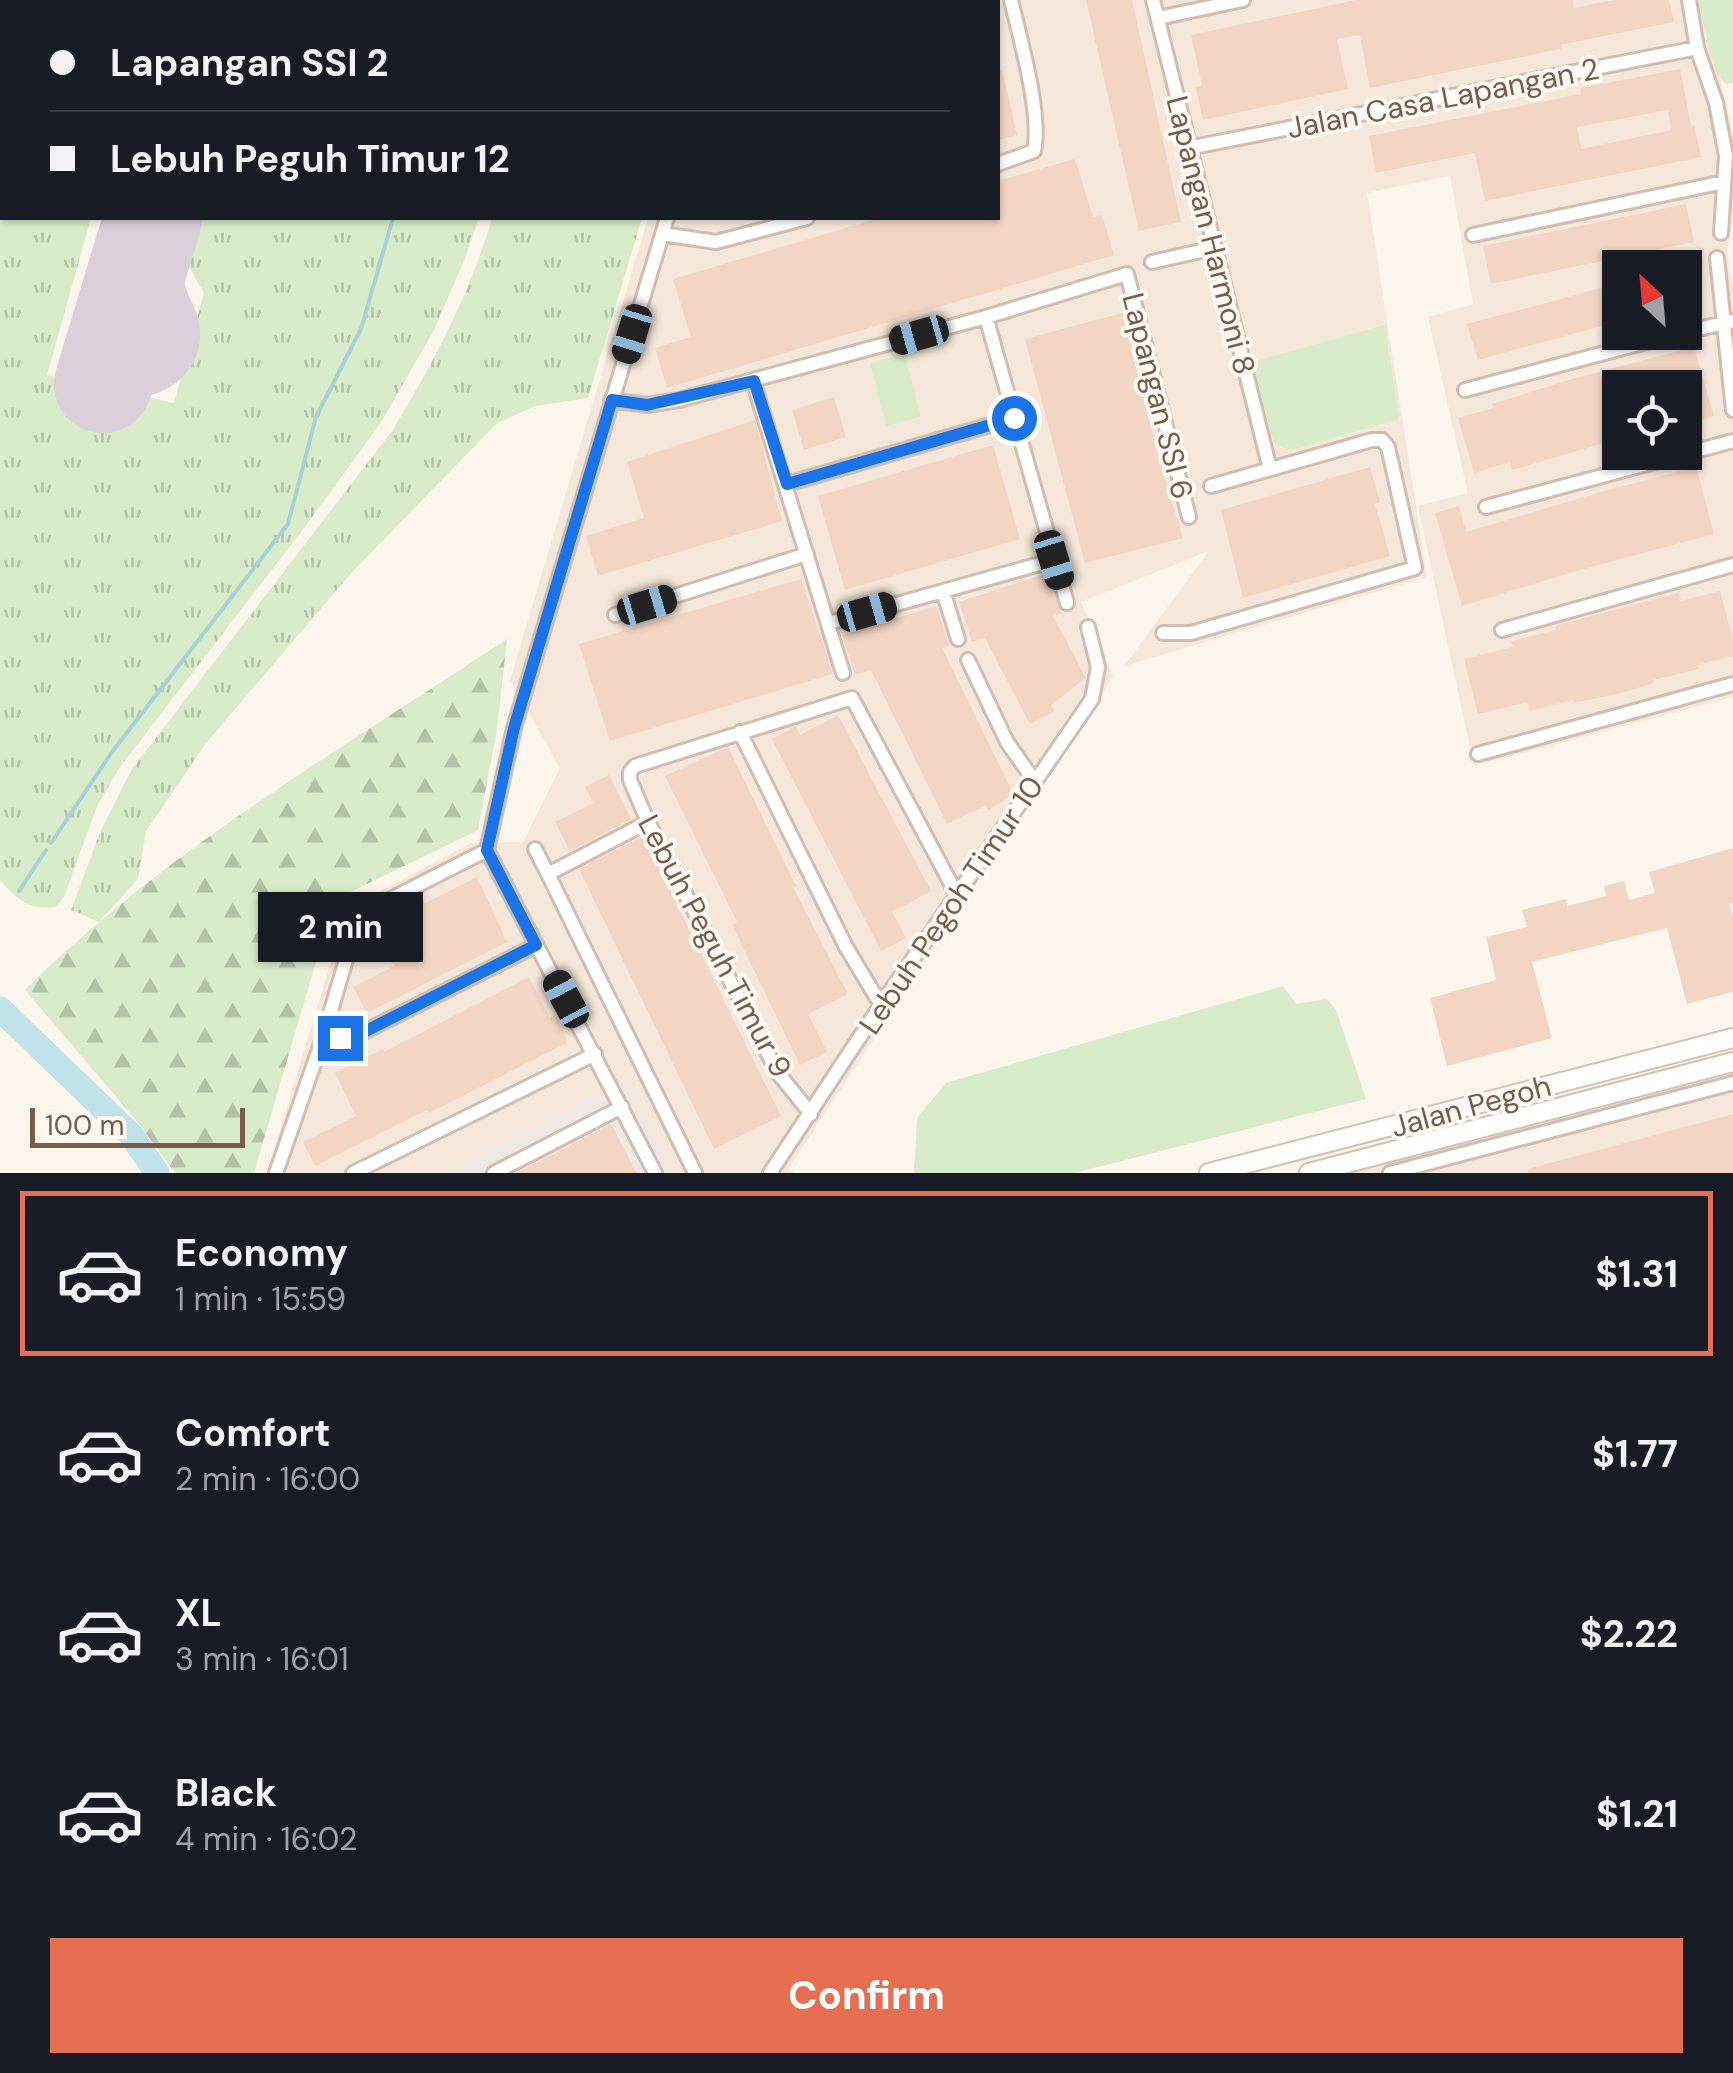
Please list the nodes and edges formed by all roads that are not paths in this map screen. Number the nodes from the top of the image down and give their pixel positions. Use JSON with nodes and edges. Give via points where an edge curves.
{"nodes":[{"id":1,"x":1153,"y":0,"type":"edge"},
{"id":2,"x":1243,"y":0,"type":"edge"},
{"id":3,"x":1689,"y":0,"type":"edge"},
{"id":4,"x":1012,"y":5,"type":"edge"},
{"id":5,"x":1158,"y":18,"type":"junction"},
{"id":6,"x":1697,"y":48,"type":"junction"},
{"id":7,"x":1733,"y":100,"type":"edge"},
{"id":8,"x":1716,"y":103,"type":"junction"},
{"id":9,"x":1188,"y":148,"type":"junction"},
{"id":10,"x":1000,"y":163,"type":"edge"},
{"id":11,"x":1724,"y":182,"type":"junction"},
{"id":12,"x":666,"y":220,"type":"edge"},
{"id":13,"x":799,"y":220,"type":"edge"},
{"id":14,"x":662,"y":234,"type":"junction"},
{"id":15,"x":1721,"y":234,"type":"dead end"},
{"id":16,"x":1473,"y":235,"type":"dead end"},
{"id":17,"x":1214,"y":248,"type":"junction"},
{"id":18,"x":1718,"y":258,"type":"dead end"},
{"id":19,"x":1152,"y":262,"type":"dead end"},
{"id":20,"x":986,"y":317,"type":"junction"},
{"id":21,"x":1729,"y":321,"type":"edge"},
{"id":22,"x":1702,"y":328,"type":"edge"},
{"id":23,"x":1617,"y":350,"type":"edge"},
{"id":24,"x":754,"y":381,"type":"junction"},
{"id":25,"x":1465,"y":390,"type":"dead end"},
{"id":26,"x":612,"y":400,"type":"junction"},
{"id":27,"x":1733,"y":410,"type":"edge"},
{"id":28,"x":1014,"y":418,"type":"junction"},
{"id":29,"x":1733,"y":441,"type":"edge"},
{"id":30,"x":1270,"y":469,"type":"junction"},
{"id":31,"x":787,"y":484,"type":"junction"},
{"id":32,"x":1210,"y":486,"type":"dead end"},
{"id":33,"x":1486,"y":507,"type":"dead end"},
{"id":34,"x":1188,"y":518,"type":"dead end"},
{"id":35,"x":808,"y":554,"type":"junction"},
{"id":36,"x":1054,"y":560,"type":"junction"},
{"id":37,"x":1733,"y":565,"type":"edge"},
{"id":38,"x":943,"y":591,"type":"junction"},
{"id":39,"x":1068,"y":603,"type":"dead end"},
{"id":40,"x":615,"y":615,"type":"dead end"},
{"id":41,"x":829,"y":623,"type":"junction"},
{"id":42,"x":1088,"y":627,"type":"dead end"},
{"id":43,"x":1502,"y":630,"type":"dead end"},
{"id":44,"x":1162,"y":633,"type":"dead end"},
{"id":45,"x":958,"y":639,"type":"dead end"},
{"id":46,"x":968,"y":660,"type":"dead end"},
{"id":47,"x":843,"y":673,"type":"dead end"},
{"id":48,"x":1733,"y":684,"type":"edge"},
{"id":49,"x":740,"y":732,"type":"junction"},
{"id":50,"x":1478,"y":754,"type":"dead end"},
{"id":51,"x":1035,"y":782,"type":"junction"},
{"id":52,"x":648,"y":822,"type":"junction"},
{"id":53,"x":535,"y":849,"type":"dead end"},
{"id":54,"x":487,"y":850,"type":"junction"},
{"id":55,"x":548,"y":874,"type":"junction"},
{"id":56,"x":957,"y":894,"type":"junction"},
{"id":57,"x":536,"y":945,"type":"junction"},
{"id":58,"x":881,"y":1005,"type":"junction"},
{"id":59,"x":323,"y":1038,"type":"junction"},
{"id":60,"x":1733,"y":1038,"type":"edge"},
{"id":61,"x":595,"y":1054,"type":"junction"},
{"id":62,"x":1733,"y":1062,"type":"edge"},
{"id":63,"x":1733,"y":1083,"type":"edge"},
{"id":64,"x":622,"y":1108,"type":"junction"},
{"id":65,"x":811,"y":1114,"type":"junction"},
{"id":66,"x":276,"y":1173,"type":"edge"},
{"id":67,"x":354,"y":1173,"type":"edge"},
{"id":68,"x":494,"y":1173,"type":"edge"},
{"id":69,"x":655,"y":1173,"type":"edge"},
{"id":70,"x":695,"y":1173,"type":"edge"},
{"id":71,"x":770,"y":1173,"type":"edge"},
{"id":72,"x":1209,"y":1173,"type":"edge"},
{"id":73,"x":1309,"y":1173,"type":"edge"},
{"id":74,"x":1390,"y":1173,"type":"edge"}],
"edges":[{"from":1,"to":5,"type":"street","name":"Lapangan Harmoni 8"},
{"from":2,"to":5,"type":"street"},
{"from":3,"to":6,"type":"street"},
{"from":4,"to":10,"type":"street","via":[[1036,140],[1034,151]]},
{"from":5,"to":9,"type":"street","name":"Lapangan Harmoni 8"},
{"from":6,"to":8,"type":"street"},
{"from":6,"to":9,"type":"street","name":"Jalan Casa Lapangan 2"},
{"from":7,"to":8,"type":"street"},
{"from":8,"to":11,"type":"street"},
{"from":9,"to":17,"type":"street","name":"Lapangan Harmoni 8"},
{"from":11,"to":15,"type":"street"},
{"from":11,"to":16,"type":"street"},
{"from":12,"to":14,"type":"street"},
{"from":13,"to":14,"type":"street","via":[[716,242]]},
{"from":14,"to":26,"type":"street"},
{"from":17,"to":19,"type":"street"},
{"from":17,"to":30,"type":"street","name":"Lapangan Harmoni 8"},
{"from":18,"to":21,"type":"street"},
{"from":20,"to":24,"type":"street"},
{"from":20,"to":28,"type":"street"},
{"from":20,"to":34,"type":"street","name":"Lapangan SSI 6","via":[[1127,274]]},
{"from":21,"to":22,"type":"street"},
{"from":21,"to":27,"type":"street"},
{"from":23,"to":25,"type":"street"},
{"from":24,"to":26,"type":"street","via":[[647,405]]},
{"from":24,"to":31,"type":"street"},
{"from":26,"to":54,"type":"street","via":[[514,728]]},
{"from":28,"to":31,"type":"street"},
{"from":28,"to":36,"type":"street"},
{"from":29,"to":33,"type":"street"},
{"from":30,"to":32,"type":"street"},
{"from":30,"to":44,"type":"street","via":[[1382,440],[1414,568],[1191,633]]},
{"from":31,"to":35,"type":"street"},
{"from":35,"to":40,"type":"street"},
{"from":35,"to":41,"type":"street"},
{"from":36,"to":38,"type":"street"},
{"from":36,"to":39,"type":"street"},
{"from":37,"to":43,"type":"street"},
{"from":38,"to":41,"type":"street"},
{"from":38,"to":45,"type":"street"},
{"from":41,"to":47,"type":"street"},
{"from":42,"to":51,"type":"street","name":"Lebuh Pegoh Timur 10","via":[[1098,667],[1092,699]]},
{"from":46,"to":51,"type":"street","via":[[1007,742]]},
{"from":48,"to":50,"type":"street"},
{"from":49,"to":52,"type":"street","name":"Lebuh Peguh Timur 9","via":[[635,766],[630,780]]},
{"from":49,"to":56,"type":"street","via":[[852,698]]},
{"from":49,"to":58,"type":"street"},
{"from":51,"to":56,"type":"street","name":"Lebuh Pegoh Timur 10"},
{"from":52,"to":55,"type":"street"},
{"from":52,"to":65,"type":"street","name":"Lebuh Peguh Timur 9","via":[[778,1073]]},
{"from":53,"to":55,"type":"street"},
{"from":54,"to":57,"type":"street"},
{"from":54,"to":59,"type":"street","via":[[363,915]]},
{"from":55,"to":70,"type":"street"},
{"from":56,"to":58,"type":"street","name":"Lebuh Pegoh Timur 10"},
{"from":57,"to":59,"type":"street","via":[[354,1037]]},
{"from":57,"to":61,"type":"street"},
{"from":58,"to":65,"type":"street","name":"Lebuh Pegoh Timur 10"},
{"from":59,"to":66,"type":"street"},
{"from":60,"to":72,"type":"street","name":"Jalan Pegoh"},
{"from":61,"to":64,"type":"street"},
{"from":61,"to":67,"type":"street"},
{"from":62,"to":73,"type":"street"},
{"from":63,"to":74,"type":"street"},
{"from":64,"to":68,"type":"street"},
{"from":64,"to":69,"type":"street"},
{"from":65,"to":71,"type":"street","name":"Lebuh Pegoh Timur 10"}]}
